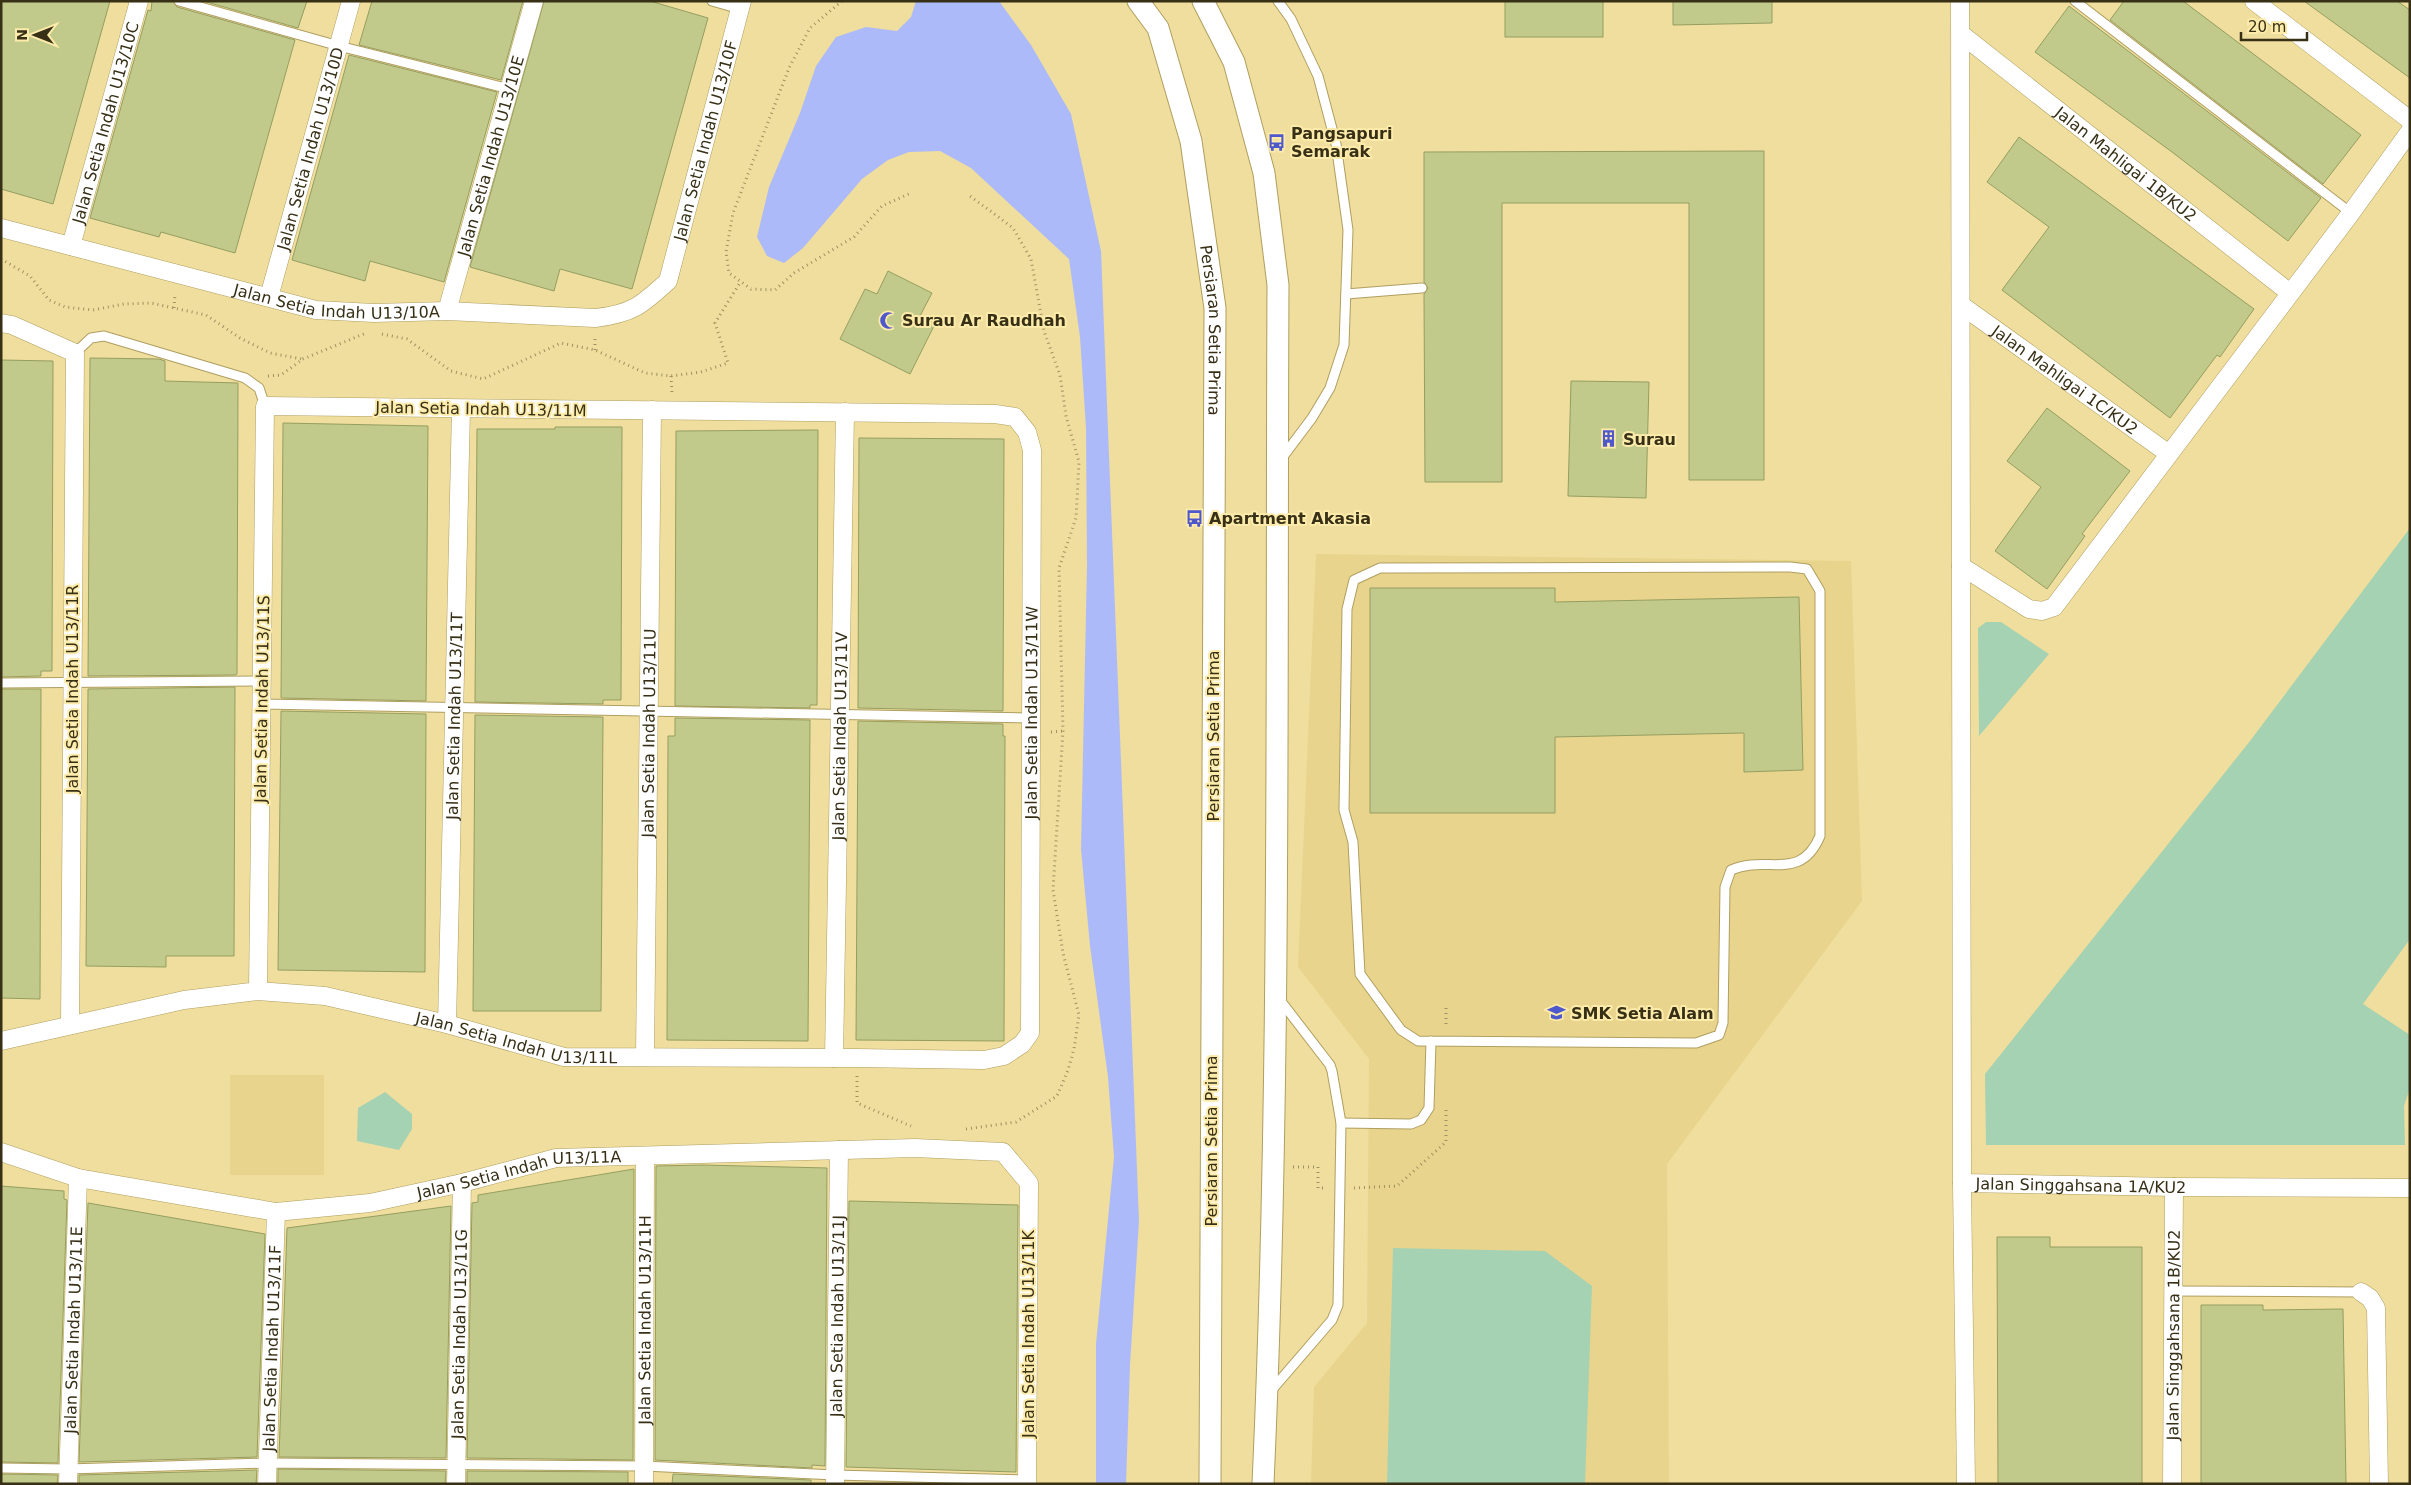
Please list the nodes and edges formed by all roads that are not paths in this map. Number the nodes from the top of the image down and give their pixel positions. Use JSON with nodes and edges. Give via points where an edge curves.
{"nodes":[{"id":1,"x":139,"y":1,"type":"edge"},
{"id":2,"x":179,"y":1,"type":"edge"},
{"id":3,"x":351,"y":1,"type":"edge"},
{"id":4,"x":534,"y":1,"type":"edge"},
{"id":5,"x":712,"y":1,"type":"edge"},
{"id":6,"x":1138,"y":1,"type":"edge"},
{"id":7,"x":1148,"y":1,"type":"edge"},
{"id":8,"x":1204,"y":1,"type":"edge"},
{"id":9,"x":1278,"y":1,"type":"edge"},
{"id":10,"x":1960,"y":1,"type":"edge"},
{"id":11,"x":2075,"y":1,"type":"edge"},
{"id":12,"x":2254,"y":1,"type":"edge"},
{"id":13,"x":741,"y":5,"type":"edge"},
{"id":14,"x":1158,"y":28,"type":"junction"},
{"id":15,"x":1961,"y":34,"type":"junction"},
{"id":16,"x":339,"y":46,"type":"junction"},
{"id":17,"x":509,"y":89,"type":"junction"},
{"id":18,"x":2410,"y":120,"type":"edge"},
{"id":19,"x":2410,"y":130,"type":"edge"},
{"id":20,"x":2351,"y":213,"type":"junction"},
{"id":21,"x":1,"y":228,"type":"edge"},
{"id":22,"x":71,"y":246,"type":"junction"},
{"id":23,"x":668,"y":281,"type":"joint"},
{"id":24,"x":1422,"y":288,"type":"dead end"},
{"id":25,"x":2290,"y":293,"type":"junction"},
{"id":26,"x":1346,"y":294,"type":"junction"},
{"id":27,"x":269,"y":297,"type":"junction"},
{"id":28,"x":1961,"y":305,"type":"junction"},
{"id":29,"x":447,"y":311,"type":"junction"},
{"id":30,"x":1,"y":323,"type":"edge"},
{"id":31,"x":75,"y":353,"type":"junction"},
{"id":32,"x":265,"y":406,"type":"junction"},
{"id":33,"x":461,"y":409,"type":"junction"},
{"id":34,"x":652,"y":410,"type":"junction"},
{"id":35,"x":845,"y":412,"type":"junction"},
{"id":36,"x":995,"y":414,"type":"joint"},
{"id":37,"x":2169,"y":454,"type":"junction"},
{"id":38,"x":1277,"y":465,"type":"junction"},
{"id":39,"x":1962,"y":566,"type":"junction"},
{"id":40,"x":262,"y":682,"type":"junction"},
{"id":41,"x":1,"y":683,"type":"edge"},
{"id":42,"x":72,"y":684,"type":"junction"},
{"id":43,"x":262,"y":704,"type":"junction"},
{"id":44,"x":454,"y":709,"type":"junction"},
{"id":45,"x":648,"y":711,"type":"junction"},
{"id":46,"x":840,"y":713,"type":"junction"},
{"id":47,"x":1032,"y":718,"type":"junction"},
{"id":48,"x":258,"y":991,"type":"junction"},
{"id":49,"x":1275,"y":994,"type":"junction"},
{"id":50,"x":447,"y":1024,"type":"junction"},
{"id":51,"x":70,"y":1025,"type":"junction"},
{"id":52,"x":1030,"y":1033,"type":"joint"},
{"id":53,"x":1,"y":1040,"type":"edge"},
{"id":54,"x":1431,"y":1041,"type":"junction"},
{"id":55,"x":645,"y":1056,"type":"junction"},
{"id":56,"x":834,"y":1058,"type":"junction"},
{"id":57,"x":1340,"y":1123,"type":"junction"},
{"id":58,"x":838,"y":1150,"type":"junction"},
{"id":59,"x":1,"y":1152,"type":"edge"},
{"id":60,"x":645,"y":1156,"type":"junction"},
{"id":61,"x":78,"y":1178,"type":"junction"},
{"id":62,"x":1962,"y":1183,"type":"junction"},
{"id":63,"x":462,"y":1184,"type":"junction"},
{"id":64,"x":1029,"y":1184,"type":"joint"},
{"id":65,"x":2174,"y":1187,"type":"junction"},
{"id":66,"x":2410,"y":1188,"type":"edge"},
{"id":67,"x":276,"y":1212,"type":"junction"},
{"id":68,"x":2173,"y":1291,"type":"junction"},
{"id":69,"x":2361,"y":1292,"type":"joint"},
{"id":70,"x":1267,"y":1396,"type":"junction"},
{"id":71,"x":268,"y":1463,"type":"junction"},
{"id":72,"x":457,"y":1465,"type":"junction"},
{"id":73,"x":644,"y":1466,"type":"junction"},
{"id":74,"x":1,"y":1468,"type":"edge"},
{"id":75,"x":68,"y":1476,"type":"edge"},
{"id":76,"x":835,"y":1480,"type":"edge"},
{"id":77,"x":1027,"y":1482,"type":"edge"},
{"id":78,"x":267,"y":1484,"type":"edge"},
{"id":79,"x":456,"y":1484,"type":"edge"},
{"id":80,"x":644,"y":1484,"type":"edge"},
{"id":81,"x":1210,"y":1484,"type":"edge"},
{"id":82,"x":1263,"y":1484,"type":"edge"},
{"id":83,"x":1966,"y":1484,"type":"edge"},
{"id":84,"x":2172,"y":1484,"type":"edge"},
{"id":85,"x":2379,"y":1484,"type":"edge"}],
"edges":[{"from":1,"to":22,"type":"street","name":"Jalan Setia Indah U13/10C"},
{"from":2,"to":16,"type":"lane"},
{"from":3,"to":16,"type":"street","name":"Jalan Setia Indah U13/10D"},
{"from":4,"to":17,"type":"street","name":"Jalan Setia Indah U13/10E"},
{"from":5,"to":13,"type":"lane"},
{"from":6,"to":14,"type":"street","name":"Persiaran Setia Prima"},
{"from":7,"to":14,"type":"street"},
{"from":8,"to":38,"type":"street","via":[[1234,62],[1264,173],[1278,285]]},
{"from":9,"to":26,"type":"lane","via":[[1291,19],[1318,76],[1336,144],[1348,230]]},
{"from":10,"to":15,"type":"street"},
{"from":11,"to":20,"type":"lane"},
{"from":12,"to":18,"type":"street"},
{"from":13,"to":23,"type":"street","name":"Jalan Setia Indah U13/10F"},
{"from":14,"to":81,"type":"street","name":"Persiaran Setia Prima","via":[[1191,141],[1215,308]]},
{"from":15,"to":25,"type":"street","name":"Jalan Mahligai 1B/KU2"},
{"from":15,"to":28,"type":"street"},
{"from":16,"to":17,"type":"lane"},
{"from":16,"to":27,"type":"street","name":"Jalan Setia Indah U13/10D"},
{"from":17,"to":29,"type":"street","name":"Jalan Setia Indah U13/10E"},
{"from":19,"to":20,"type":"street"},
{"from":20,"to":25,"type":"street"},
{"from":21,"to":22,"type":"street","name":"Jalan Setia Indah U13/10A"},
{"from":22,"to":27,"type":"street","name":"Jalan Setia Indah U13/10A"},
{"from":23,"to":29,"type":"street","name":"Jalan Setia Indah U13/10A","via":[[641,305],[614,316],[595,318]]},
{"from":24,"to":26,"type":"lane"},
{"from":25,"to":37,"type":"street"},
{"from":26,"to":38,"type":"lane","via":[[1344,345],[1330,388]]},
{"from":27,"to":29,"type":"street","name":"Jalan Setia Indah U13/10A","via":[[316,310],[374,313]]},
{"from":28,"to":37,"type":"street","name":"Jalan Mahligai 1C/KU2"},
{"from":28,"to":39,"type":"street"},
{"from":30,"to":31,"type":"street"},
{"from":31,"to":32,"type":"lane","via":[[91,338],[104,336],[245,378],[259,388]]},
{"from":31,"to":42,"type":"street","name":"Jalan Setia Indah U13/11R"},
{"from":32,"to":33,"type":"street","name":"Jalan Setia Indah U13/11M"},
{"from":32,"to":40,"type":"street","name":"Jalan Setia Indah U13/11S"},
{"from":33,"to":34,"type":"street","name":"Jalan Setia Indah U13/11M"},
{"from":33,"to":44,"type":"street","name":"Jalan Setia Indah U13/11T"},
{"from":34,"to":35,"type":"street","name":"Jalan Setia Indah U13/11M"},
{"from":34,"to":45,"type":"street","name":"Jalan Setia Indah U13/11U"},
{"from":35,"to":36,"type":"street","name":"Jalan Setia Indah U13/11M"},
{"from":35,"to":46,"type":"street","name":"Jalan Setia Indah U13/11V"},
{"from":36,"to":47,"type":"street","name":"Jalan Setia Indah U13/11W","via":[[1015,417],[1026,432],[1032,450]]},
{"from":37,"to":39,"type":"street","via":[[2054,607],[2042,611],[2029,610]]},
{"from":38,"to":49,"type":"street"},
{"from":39,"to":62,"type":"street"},
{"from":40,"to":42,"type":"lane"},
{"from":40,"to":43,"type":"street","name":"Jalan Setia Indah U13/11S"},
{"from":41,"to":42,"type":"lane"},
{"from":42,"to":51,"type":"street","name":"Jalan Setia Indah U13/11R"},
{"from":43,"to":44,"type":"lane"},
{"from":43,"to":48,"type":"street","name":"Jalan Setia Indah U13/11S"},
{"from":44,"to":45,"type":"lane"},
{"from":44,"to":50,"type":"street","name":"Jalan Setia Indah U13/11T"},
{"from":45,"to":46,"type":"lane"},
{"from":45,"to":55,"type":"street","name":"Jalan Setia Indah U13/11U"},
{"from":46,"to":47,"type":"lane"},
{"from":46,"to":56,"type":"street","name":"Jalan Setia Indah U13/11V"},
{"from":47,"to":52,"type":"street","name":"Jalan Setia Indah U13/11W"},
{"from":48,"to":50,"type":"street","name":"Jalan Setia Indah U13/11L","via":[[325,996]]},
{"from":48,"to":51,"type":"street","name":"Jalan Setia Indah U13/11L","via":[[184,1000]]},
{"from":49,"to":57,"type":"lane","via":[[1330,1065]]},
{"from":49,"to":70,"type":"street"},
{"from":50,"to":55,"type":"street","name":"Jalan Setia Indah U13/11L","via":[[564,1057]]},
{"from":51,"to":53,"type":"street","name":"Jalan Setia Indah U13/11L"},
{"from":52,"to":56,"type":"street","name":"Jalan Setia Indah U13/11L","via":[[1022,1044],[1004,1056],[984,1060]]},
{"from":54,"to":54,"type":"lane","via":[[1418,1041],[1402,1030],[1360,974],[1353,842],[1344,810],[1347,610],[1354,580],[1380,568],[1807,569],[1820,591],[1820,836],[1816,846],[1798,863],[1744,864],[1731,870],[1725,887],[1723,1022],[1719,1035],[1696,1043]]},
{"from":54,"to":57,"type":"lane","via":[[1429,1108],[1421,1120],[1411,1124]]},
{"from":55,"to":56,"type":"street","name":"Jalan Setia Indah U13/11L"},
{"from":57,"to":70,"type":"lane","via":[[1338,1305],[1332,1320]]},
{"from":58,"to":60,"type":"street","name":"Jalan Setia Indah U13/11A"},
{"from":58,"to":64,"type":"street","name":"Jalan Setia Indah U13/11A","via":[[915,1148],[1003,1152]]},
{"from":58,"to":76,"type":"street","name":"Jalan Setia Indah U13/11J"},
{"from":59,"to":61,"type":"street","name":"Jalan Setia Indah U13/11A"},
{"from":60,"to":63,"type":"street","name":"Jalan Setia Indah U13/11A","via":[[556,1158]]},
{"from":60,"to":73,"type":"street","name":"Jalan Setia Indah U13/11H"},
{"from":61,"to":67,"type":"street","name":"Jalan Setia Indah U13/11A"},
{"from":61,"to":75,"type":"street","name":"Jalan Setia Indah U13/11E"},
{"from":62,"to":65,"type":"street","name":"Jalan Singgahsana 1A/KU2"},
{"from":62,"to":83,"type":"street","name":"Jalan Singgahsana 1A/KU2"},
{"from":63,"to":67,"type":"street","name":"Jalan Setia Indah U13/11A","via":[[370,1203]]},
{"from":63,"to":72,"type":"street","name":"Jalan Setia Indah U13/11G"},
{"from":64,"to":77,"type":"street","name":"Jalan Setia Indah U13/11K"},
{"from":65,"to":66,"type":"street","name":"Jalan Singgahsana 1A/KU2"},
{"from":65,"to":68,"type":"street","name":"Jalan Singgahsana 1B/KU2"},
{"from":67,"to":71,"type":"street","name":"Jalan Setia Indah U13/11F"},
{"from":68,"to":69,"type":"lane"},
{"from":68,"to":84,"type":"street","name":"Jalan Singgahsana 1B/KU2"},
{"from":69,"to":85,"type":"street","via":[[2376,1308]]},
{"from":70,"to":82,"type":"street"},
{"from":71,"to":72,"type":"lane"},
{"from":71,"to":75,"type":"lane"},
{"from":71,"to":78,"type":"street","name":"Jalan Setia Indah U13/11F"},
{"from":72,"to":73,"type":"lane"},
{"from":72,"to":79,"type":"street","name":"Jalan Setia Indah U13/11G"},
{"from":73,"to":76,"type":"lane"},
{"from":73,"to":80,"type":"street","name":"Jalan Setia Indah U13/11H"},
{"from":74,"to":75,"type":"lane"},
{"from":76,"to":77,"type":"lane"}]}
